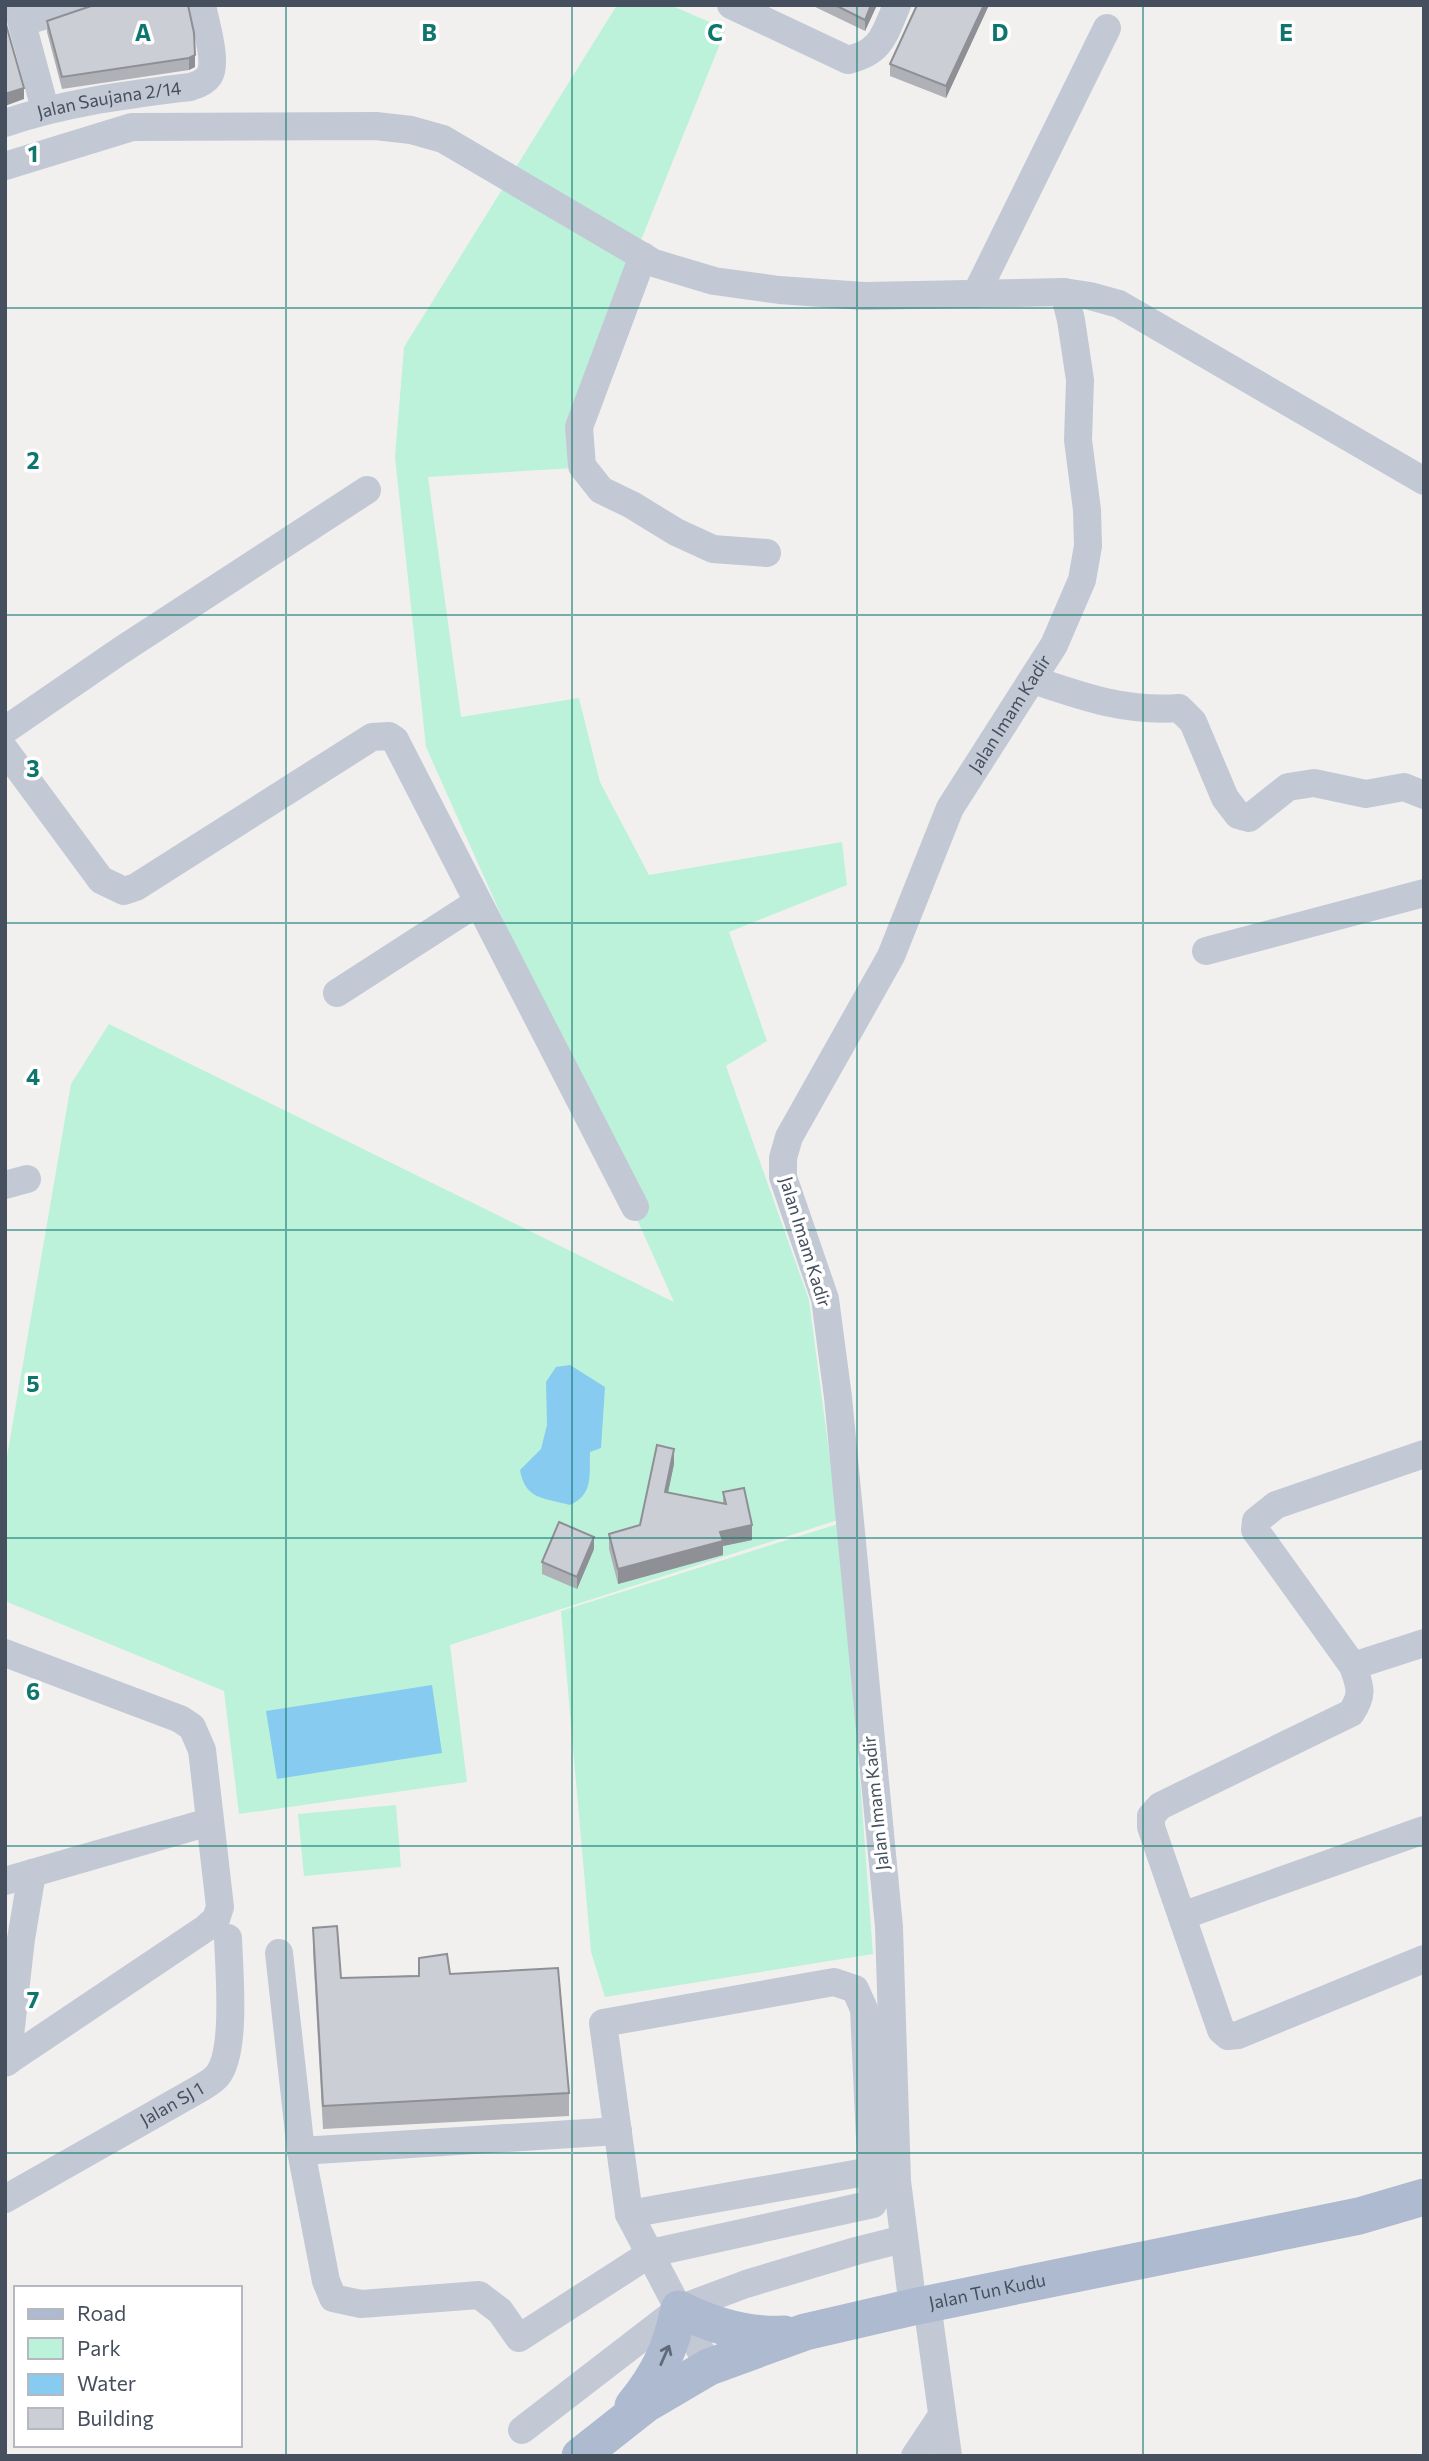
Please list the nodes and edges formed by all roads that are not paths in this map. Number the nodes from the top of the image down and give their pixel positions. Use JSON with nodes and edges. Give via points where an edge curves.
{"nodes":[{"id":1,"x":83,"y":5,"type":"edge"},
{"id":2,"x":202,"y":5,"type":"edge"},
{"id":3,"x":731,"y":5,"type":"edge"},
{"id":4,"x":897,"y":5,"type":"edge"},
{"id":5,"x":20,"y":13,"type":"edge"},
{"id":6,"x":1112,"y":17,"type":"edge"},
{"id":7,"x":200,"y":81,"type":"junction"},
{"id":8,"x":45,"y":109,"type":"junction"},
{"id":9,"x":5,"y":122,"type":"edge"},
{"id":10,"x":217,"y":127,"type":"junction"},
{"id":11,"x":5,"y":166,"type":"edge"},
{"id":12,"x":643,"y":256,"type":"junction"},
{"id":13,"x":1064,"y":292,"type":"junction"},
{"id":14,"x":976,"y":294,"type":"junction"},
{"id":15,"x":1424,"y":481,"type":"edge"},
{"id":16,"x":366,"y":490,"type":"dead end"},
{"id":17,"x":767,"y":553,"type":"dead end"},
{"id":18,"x":1033,"y":680,"type":"junction"},
{"id":19,"x":5,"y":730,"type":"edge"},
{"id":20,"x":5,"y":750,"type":"edge"},
{"id":21,"x":1424,"y":795,"type":"edge"},
{"id":22,"x":1424,"y":893,"type":"edge"},
{"id":23,"x":478,"y":902,"type":"junction"},
{"id":24,"x":1206,"y":950,"type":"dead end"},
{"id":25,"x":337,"y":993,"type":"dead end"},
{"id":26,"x":635,"y":1207,"type":"dead end"},
{"id":27,"x":1424,"y":1454,"type":"edge"},
{"id":28,"x":1424,"y":1643,"type":"edge"},
{"id":29,"x":5,"y":1653,"type":"edge"},
{"id":30,"x":1353,"y":1666,"type":"junction"},
{"id":31,"x":209,"y":1822,"type":"junction"},
{"id":32,"x":1424,"y":1830,"type":"edge"},
{"id":33,"x":32,"y":1873,"type":"junction"},
{"id":34,"x":5,"y":1881,"type":"edge"},
{"id":35,"x":1182,"y":1916,"type":"junction"},
{"id":36,"x":228,"y":1938,"type":"dead end"},
{"id":37,"x":279,"y":1953,"type":"dead end"},
{"id":38,"x":1424,"y":1959,"type":"edge"},
{"id":39,"x":6,"y":2062,"type":"edge"},
{"id":40,"x":618,"y":2132,"type":"junction"},
{"id":41,"x":301,"y":2151,"type":"junction"},
{"id":42,"x":871,"y":2171,"type":"junction"},
{"id":43,"x":1424,"y":2197,"type":"edge"},
{"id":44,"x":5,"y":2199,"type":"edge"},
{"id":45,"x":629,"y":2214,"type":"junction"},
{"id":46,"x":903,"y":2239,"type":"junction"},
{"id":47,"x":652,"y":2253,"type":"junction"},
{"id":48,"x":920,"y":2306,"type":"junction"},
{"id":49,"x":679,"y":2309,"type":"junction"},
{"id":50,"x":805,"y":2332,"type":"junction"},
{"id":51,"x":709,"y":2367,"type":"junction"},
{"id":52,"x":941,"y":2417,"type":"junction"},
{"id":53,"x":522,"y":2430,"type":"dead end"},
{"id":54,"x":612,"y":2430,"type":"junction"},
{"id":55,"x":580,"y":2456,"type":"edge"},
{"id":56,"x":915,"y":2456,"type":"edge"},
{"id":57,"x":948,"y":2456,"type":"edge"}],
"edges":[{"from":1,"to":5,"type":"street"},
{"from":2,"to":7,"type":"street","via":[[213,63]]},
{"from":3,"to":4,"type":"street","via":[[848,60],[867,55],[881,41]]},
{"from":5,"to":8,"type":"street"},
{"from":6,"to":14,"type":"street"},
{"from":7,"to":8,"type":"street","name":"Jalan Saujana 2/14"},
{"from":7,"to":10,"type":"street"},
{"from":8,"to":9,"type":"street","name":"Jalan Saujana 2/14"},
{"from":10,"to":11,"type":"street","via":[[132,127]]},
{"from":10,"to":12,"type":"street","via":[[376,126],[443,139]]},
{"from":12,"to":14,"type":"street","via":[[715,281],[779,290],[864,296]]},
{"from":12,"to":17,"type":"street","via":[[579,427],[582,466],[601,490],[676,532],[713,549]]},
{"from":13,"to":14,"type":"street"},
{"from":13,"to":15,"type":"street","via":[[1119,303]]},
{"from":13,"to":18,"type":"street","name":"Jalan Imam Kadir","via":[[1080,380],[1078,440],[1088,546],[1082,580]]},
{"from":16,"to":19,"type":"street"},
{"from":18,"to":21,"type":"street","via":[[1098,702],[1151,710],[1179,708],[1193,722],[1225,798],[1238,815],[1249,818],[1288,788],[1314,783],[1366,794],[1404,787]]},
{"from":18,"to":46,"type":"street","name":"Jalan Imam Kadir","via":[[950,808],[891,956],[789,1137],[783,1158],[789,1199],[825,1299],[838,1397],[889,1927]]},
{"from":20,"to":23,"type":"street","via":[[101,880],[124,891],[372,737],[389,736]]},
{"from":22,"to":24,"type":"street"},
{"from":23,"to":25,"type":"street"},
{"from":23,"to":26,"type":"street"},
{"from":27,"to":30,"type":"street","via":[[1276,1505],[1256,1521],[1255,1530]]},
{"from":28,"to":30,"type":"street"},
{"from":29,"to":31,"type":"street","via":[[192,1727],[202,1750]]},
{"from":30,"to":35,"type":"street","via":[[1360,1699],[1351,1713],[1160,1806],[1151,1816]]},
{"from":31,"to":33,"type":"street"},
{"from":31,"to":39,"type":"street","via":[[220,1908],[216,1919]]},
{"from":32,"to":35,"type":"street"},
{"from":33,"to":34,"type":"street"},
{"from":33,"to":39,"type":"street"},
{"from":35,"to":38,"type":"street","via":[[1221,2030],[1228,2036]]},
{"from":36,"to":44,"type":"street","name":"Jalan SJ 1","via":[[229,2040],[216,2077]]},
{"from":37,"to":41,"type":"street"},
{"from":40,"to":41,"type":"street"},
{"from":40,"to":42,"type":"street","via":[[603,2023],[834,1982],[855,1989],[864,2009]]},
{"from":40,"to":45,"type":"street"},
{"from":41,"to":47,"type":"street","via":[[323,2269],[333,2298],[361,2304],[479,2295],[500,2311],[519,2338]]},
{"from":42,"to":45,"type":"street"},
{"from":42,"to":47,"type":"street","via":[[873,2204]]},
{"from":43,"to":48,"type":"main road","name":"Jalan Tun Kudu","via":[[1359,2216]]},
{"from":45,"to":47,"type":"street"},
{"from":46,"to":48,"type":"street","name":"Jalan Imam Kadir"},
{"from":46,"to":49,"type":"street","via":[[746,2284]]},
{"from":47,"to":49,"type":"street"},
{"from":48,"to":50,"type":"main road","name":"Jalan Tun Kudu"},
{"from":48,"to":52,"type":"street","name":"Jalan Imam Kadir"},
{"from":49,"to":50,"type":"main road","via":[[744,2332]]},
{"from":49,"to":51,"type":"street"},
{"from":49,"to":53,"type":"street"},
{"from":54,"to":49,"type":"main road","one_way":true,"via":[[667,2356]]},
{"from":50,"to":51,"type":"main road","name":"Jalan Tun Kudu"},
{"from":51,"to":54,"type":"main road","name":"Jalan Tun Kudu"},
{"from":52,"to":56,"type":"street"},
{"from":52,"to":57,"type":"street","name":"Jalan Imam Kadir"},
{"from":54,"to":55,"type":"main road","name":"Jalan Tun Kudu"}]}
